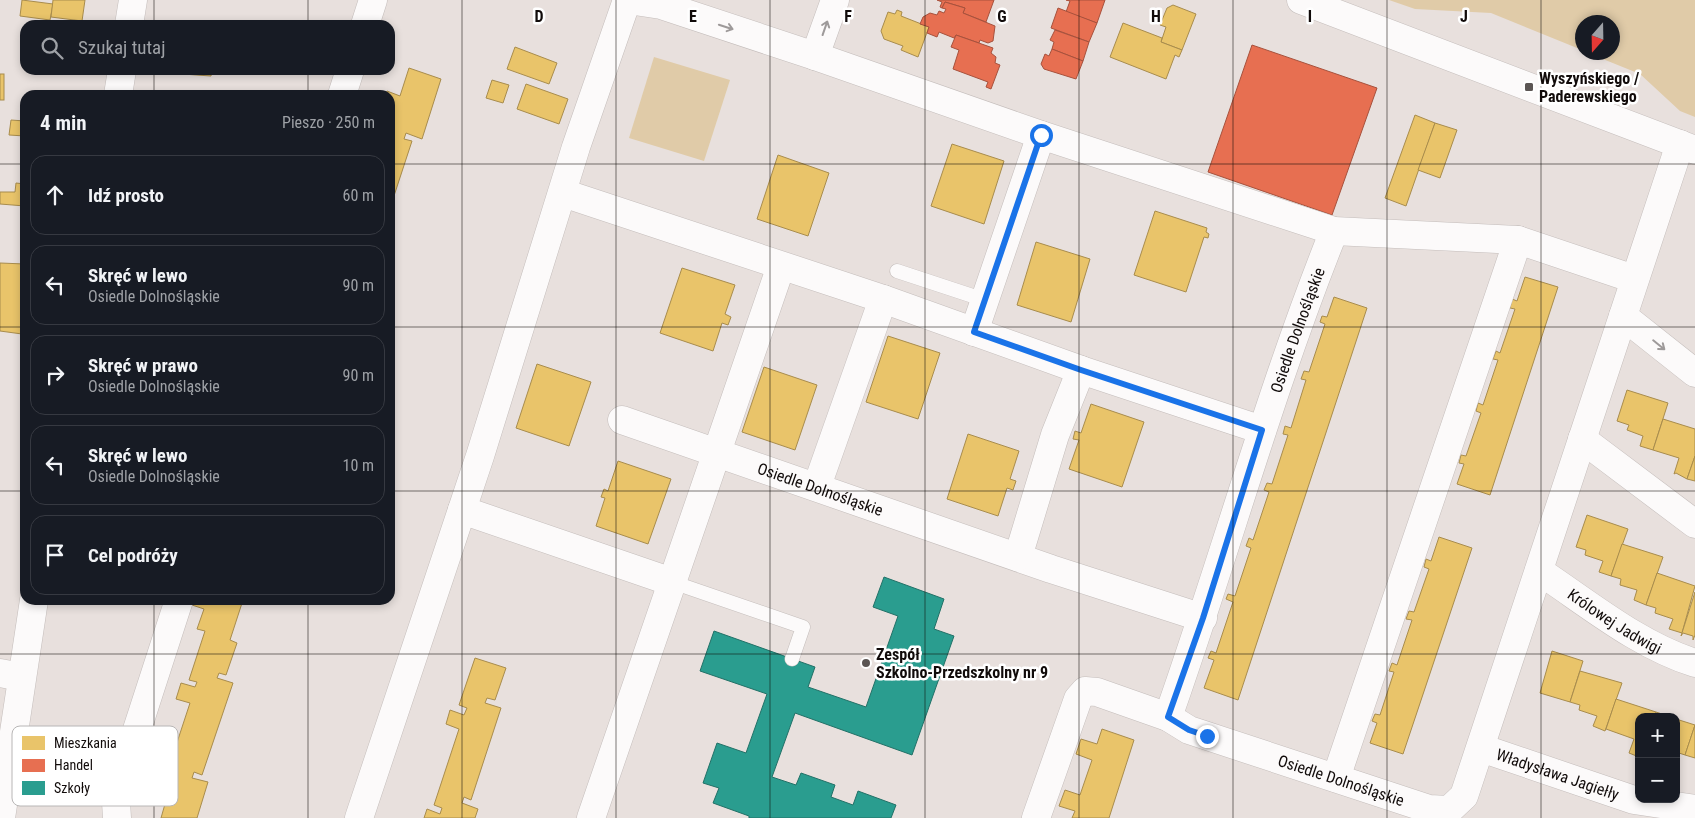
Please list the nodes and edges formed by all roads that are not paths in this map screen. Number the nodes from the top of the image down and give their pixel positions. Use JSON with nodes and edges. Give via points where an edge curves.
{"nodes":[{"id":1,"x":133,"y":0,"type":"edge"},
{"id":2,"x":373,"y":0,"type":"edge"},
{"id":3,"x":628,"y":0,"type":"edge"},
{"id":4,"x":835,"y":0,"type":"edge"},
{"id":5,"x":1301,"y":0,"type":"edge"},
{"id":6,"x":130,"y":20,"type":"edge"},
{"id":7,"x":367,"y":20,"type":"edge"},
{"id":8,"x":815,"y":56,"type":"junction"},
{"id":9,"x":121,"y":75,"type":"edge"},
{"id":10,"x":348,"y":75,"type":"edge"},
{"id":11,"x":119,"y":90,"type":"edge"},
{"id":12,"x":344,"y":90,"type":"edge"},
{"id":13,"x":1041,"y":135,"type":"junction"},
{"id":14,"x":1688,"y":147,"type":"edge"},
{"id":15,"x":563,"y":193,"type":"junction"},
{"id":16,"x":1334,"y":231,"type":"junction"},
{"id":17,"x":1518,"y":240,"type":"junction"},
{"id":18,"x":781,"y":266,"type":"junction"},
{"id":19,"x":897,"y":270,"type":"dead end"},
{"id":20,"x":1634,"y":280,"type":"junction"},
{"id":21,"x":883,"y":300,"type":"junction"},
{"id":22,"x":984,"y":300,"type":"junction"},
{"id":23,"x":1623,"y":316,"type":"junction"},
{"id":24,"x":974,"y":332,"type":"junction"},
{"id":25,"x":1081,"y":370,"type":"junction"},
{"id":26,"x":1695,"y":374,"type":"edge"},
{"id":27,"x":622,"y":420,"type":"dead end"},
{"id":28,"x":1262,"y":430,"type":"junction"},
{"id":29,"x":1582,"y":439,"type":"junction"},
{"id":30,"x":717,"y":452,"type":"junction"},
{"id":31,"x":817,"y":486,"type":"junction"},
{"id":32,"x":462,"y":510,"type":"junction"},
{"id":33,"x":1695,"y":524,"type":"edge"},
{"id":34,"x":1018,"y":557,"type":"junction"},
{"id":35,"x":1539,"y":571,"type":"junction"},
{"id":36,"x":672,"y":582,"type":"junction"},
{"id":37,"x":32,"y":605,"type":"edge"},
{"id":38,"x":177,"y":605,"type":"edge"},
{"id":39,"x":1203,"y":618,"type":"junction"},
{"id":40,"x":792,"y":659,"type":"dead end"},
{"id":41,"x":1695,"y":663,"type":"edge"},
{"id":42,"x":11,"y":675,"type":"edge"},
{"id":43,"x":1168,"y":717,"type":"junction"},
{"id":44,"x":138,"y":726,"type":"edge"},
{"id":45,"x":1481,"y":748,"type":"junction"},
{"id":46,"x":1336,"y":778,"type":"junction"},
{"id":47,"x":1630,"y":809,"type":"edge"},
{"id":48,"x":1695,"y":809,"type":"edge"},
{"id":49,"x":1,"y":818,"type":"edge"},
{"id":50,"x":359,"y":818,"type":"edge"},
{"id":51,"x":591,"y":818,"type":"edge"},
{"id":52,"x":1036,"y":818,"type":"edge"}],
"edges":[{"from":1,"to":6,"type":"street"},
{"from":2,"to":7,"type":"street"},
{"from":3,"to":8,"type":"street","one_way":true,"via":[[660,6]]},
{"from":3,"to":15,"type":"street"},
{"from":8,"to":4,"type":"street","one_way":true},
{"from":5,"to":14,"type":"street"},
{"from":8,"to":13,"type":"street"},
{"from":9,"to":11,"type":"street"},
{"from":10,"to":12,"type":"street"},
{"from":13,"to":16,"type":"street"},
{"from":13,"to":22,"type":"street"},
{"from":14,"to":20,"type":"street","name":"Osiedle Dolnośląskie"},
{"from":15,"to":18,"type":"street"},
{"from":15,"to":32,"type":"street"},
{"from":16,"to":17,"type":"street"},
{"from":16,"to":28,"type":"street","name":"Osiedle Dolnośląskie"},
{"from":17,"to":20,"type":"street"},
{"from":17,"to":46,"type":"street"},
{"from":18,"to":21,"type":"street"},
{"from":18,"to":30,"type":"street"},
{"from":19,"to":22,"type":"lane"},
{"from":20,"to":23,"type":"street","name":"Osiedle Dolnośląskie"},
{"from":21,"to":24,"type":"street"},
{"from":21,"to":31,"type":"street"},
{"from":22,"to":24,"type":"street"},
{"from":23,"to":26,"type":"street","one_way":true},
{"from":23,"to":29,"type":"street","name":"Osiedle Dolnośląskie"},
{"from":24,"to":25,"type":"street"},
{"from":25,"to":28,"type":"street"},
{"from":25,"to":34,"type":"street","via":[[1055,435]]},
{"from":27,"to":30,"type":"street","name":"Osiedle Dolnośląskie"},
{"from":28,"to":39,"type":"street","name":"Osiedle Dolnośląskie"},
{"from":29,"to":33,"type":"street"},
{"from":29,"to":35,"type":"street","name":"Osiedle Dolnośląskie"},
{"from":30,"to":31,"type":"street","name":"Osiedle Dolnośląskie"},
{"from":30,"to":36,"type":"street"},
{"from":31,"to":34,"type":"street","name":"Osiedle Dolnośląskie"},
{"from":32,"to":36,"type":"street"},
{"from":32,"to":50,"type":"street"},
{"from":34,"to":39,"type":"street","name":"Osiedle Dolnośląskie"},
{"from":35,"to":41,"type":"street","name":"Królowej Jadwigi","via":[[1643,640],[1669,655]]},
{"from":35,"to":45,"type":"street","name":"Osiedle Dolnośląskie"},
{"from":36,"to":40,"type":"lane","via":[[802,627]]},
{"from":36,"to":51,"type":"street"},
{"from":37,"to":42,"type":"street"},
{"from":38,"to":44,"type":"street"},
{"from":39,"to":43,"type":"street","name":"Osiedle Dolnośląskie"},
{"from":42,"to":49,"type":"street"},
{"from":43,"to":46,"type":"street","name":"Osiedle Dolnośląskie","via":[[1189,730]]},
{"from":43,"to":52,"type":"street","name":"Osiedle Dolnośląskie","via":[[1098,692],[1086,691],[1078,699]]},
{"from":45,"to":46,"type":"street","name":"Osiedle Dolnośląskie","via":[[1464,796],[1449,810],[1429,809]]},
{"from":45,"to":47,"type":"street","name":"Władysława Jagiełły"},
{"from":47,"to":48,"type":"street","name":"Władysława Jagiełły"}]}
